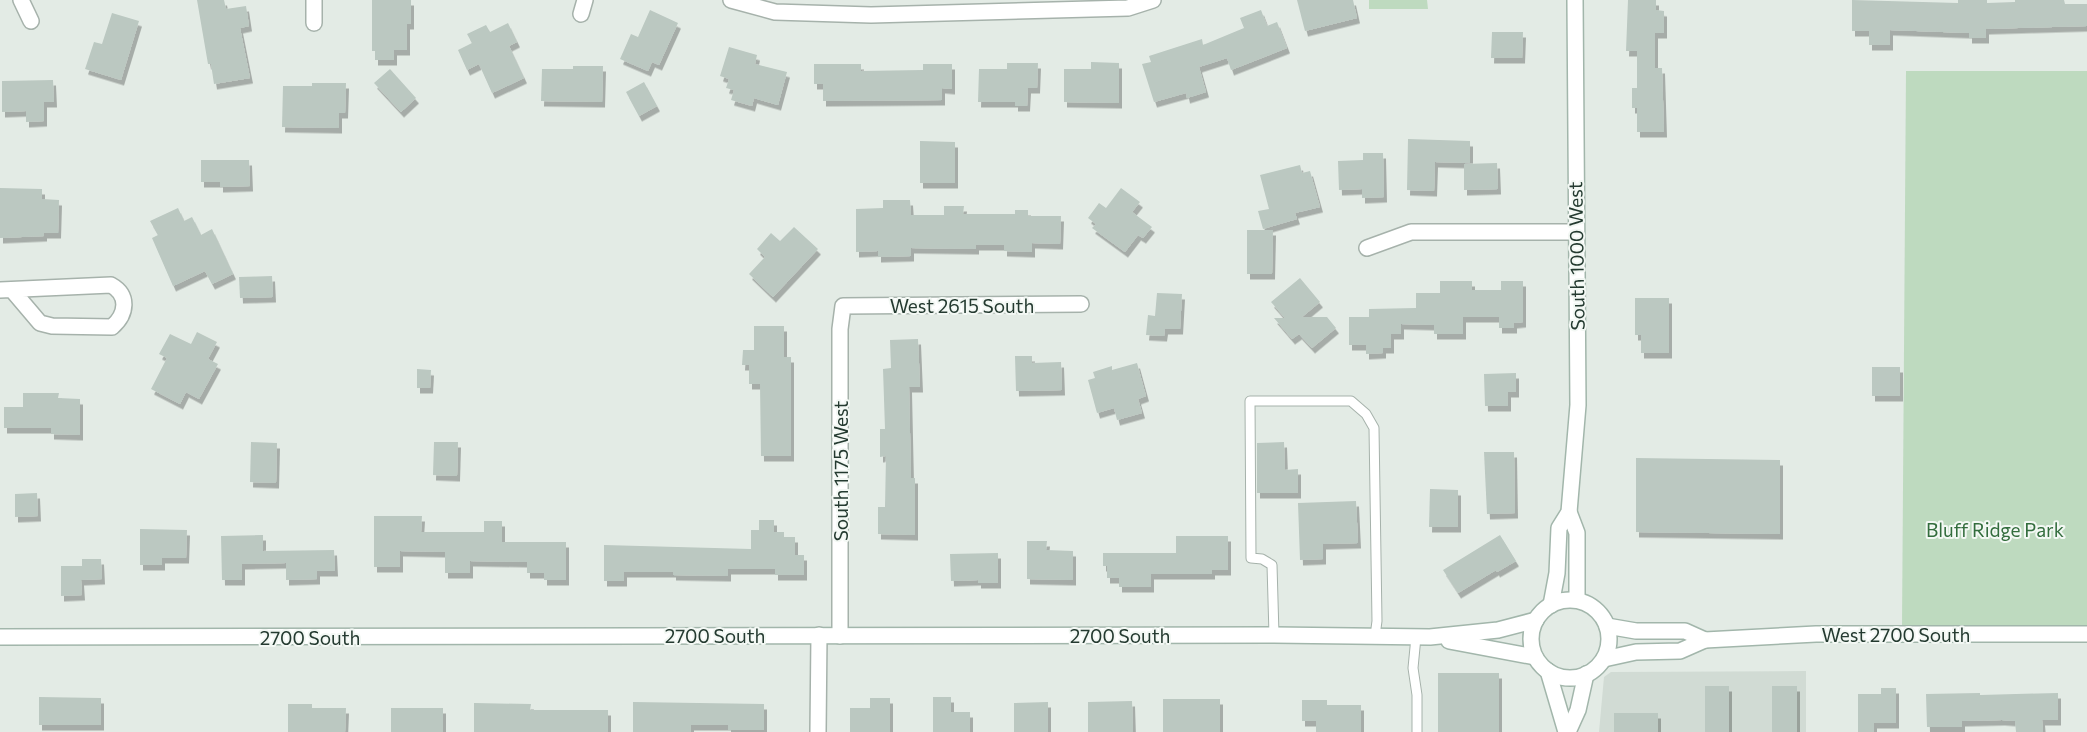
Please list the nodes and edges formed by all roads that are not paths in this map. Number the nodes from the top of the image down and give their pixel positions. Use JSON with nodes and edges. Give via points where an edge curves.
{"nodes":[{"id":1,"x":21,"y":0,"type":"edge"},
{"id":2,"x":314,"y":0,"type":"edge"},
{"id":3,"x":732,"y":0,"type":"edge"},
{"id":4,"x":1153,"y":0,"type":"edge"},
{"id":5,"x":1575,"y":0,"type":"edge"},
{"id":6,"x":957,"y":7,"type":"edge"},
{"id":7,"x":31,"y":21,"type":"dead end"},
{"id":8,"x":314,"y":23,"type":"dead end"},
{"id":9,"x":1575,"y":232,"type":"junction"},
{"id":10,"x":1367,"y":248,"type":"dead end"},
{"id":11,"x":6,"y":290,"type":"edge"},
{"id":12,"x":1081,"y":304,"type":"dead end"},
{"id":13,"x":843,"y":306,"type":"joint"},
{"id":14,"x":1569,"y":512,"type":"junction"},
{"id":15,"x":1577,"y":600,"type":"junction"},
{"id":16,"x":1551,"y":605,"type":"junction"},
{"id":17,"x":1536,"y":620,"type":"junction"},
{"id":18,"x":1607,"y":626,"type":"junction"},
{"id":19,"x":2087,"y":634,"type":"edge"},
{"id":20,"x":819,"y":635,"type":"junction"},
{"id":21,"x":1274,"y":635,"type":"junction"},
{"id":22,"x":840,"y":636,"type":"junction"},
{"id":23,"x":1376,"y":636,"type":"junction"},
{"id":24,"x":0,"y":637,"type":"edge"},
{"id":25,"x":1423,"y":637,"type":"junction"},
{"id":26,"x":1705,"y":640,"type":"junction"},
{"id":27,"x":1535,"y":657,"type":"junction"},
{"id":28,"x":1604,"y":658,"type":"junction"},
{"id":29,"x":1548,"y":671,"type":"junction"},
{"id":30,"x":1586,"y":674,"type":"junction"},
{"id":31,"x":818,"y":732,"type":"edge"},
{"id":32,"x":1417,"y":732,"type":"edge"},
{"id":33,"x":1567,"y":732,"type":"edge"}],
"edges":[{"from":1,"to":7,"type":"main road"},
{"from":2,"to":8,"type":"main road"},
{"from":3,"to":6,"type":"main road","via":[[775,12]]},
{"from":4,"to":6,"type":"main road","via":[[1128,8]]},
{"from":5,"to":9,"type":"main road","name":"South 1000 West"},
{"from":9,"to":10,"type":"main road","via":[[1410,232]]},
{"from":9,"to":14,"type":"main road","name":"South 1000 West","via":[[1578,405]]},
{"from":11,"to":11,"type":"main road","via":[[40,323],[52,326],[112,327],[123,313],[124,297],[111,285]]},
{"from":12,"to":13,"type":"main road","name":"West 2615 South"},
{"from":13,"to":22,"type":"main road","name":"South 1175 West","via":[[840,329]]},
{"from":14,"to":15,"type":"main road","name":"South 1000 West","via":[[1577,533]]},
{"from":14,"to":16,"type":"main road","name":"South 1000 West","via":[[1559,528],[1557,574]]},
{"from":15,"to":16,"type":"main road"},
{"from":15,"to":18,"type":"main road","via":[[1593,608]]},
{"from":16,"to":17,"type":"main road"},
{"from":17,"to":25,"type":"main road","via":[[1498,630]]},
{"from":17,"to":27,"type":"main road","via":[[1531,638]]},
{"from":18,"to":26,"type":"main road","name":"West 2700 South","via":[[1636,631],[1684,631]]},
{"from":18,"to":28,"type":"main road","via":[[1609,637]]},
{"from":19,"to":26,"type":"main road","name":"West 2700 South","via":[[1816,634]]},
{"from":20,"to":22,"type":"main road","name":"2700 South"},
{"from":20,"to":24,"type":"main road","name":"2700 South"},
{"from":20,"to":31,"type":"main road"},
{"from":21,"to":22,"type":"main road","name":"2700 South"},
{"from":21,"to":23,"type":"main road","name":"2700 South"},
{"from":21,"to":23,"type":"lane","via":[[1272,565],[1262,559],[1250,558],[1250,401],[1351,401],[1366,414],[1374,428]]},
{"from":23,"to":25,"type":"main road","name":"2700 South"},
{"from":25,"to":27,"type":"main road"},
{"from":25,"to":32,"type":"lane","via":[[1413,668]]},
{"from":26,"to":28,"type":"main road","name":"West 2700 South","via":[[1680,651],[1636,652]]},
{"from":27,"to":29,"type":"main road"},
{"from":28,"to":30,"type":"main road"},
{"from":29,"to":30,"type":"main road","via":[[1567,678]]},
{"from":29,"to":33,"type":"main road"},
{"from":30,"to":33,"type":"main road","via":[[1578,710]]}]}
